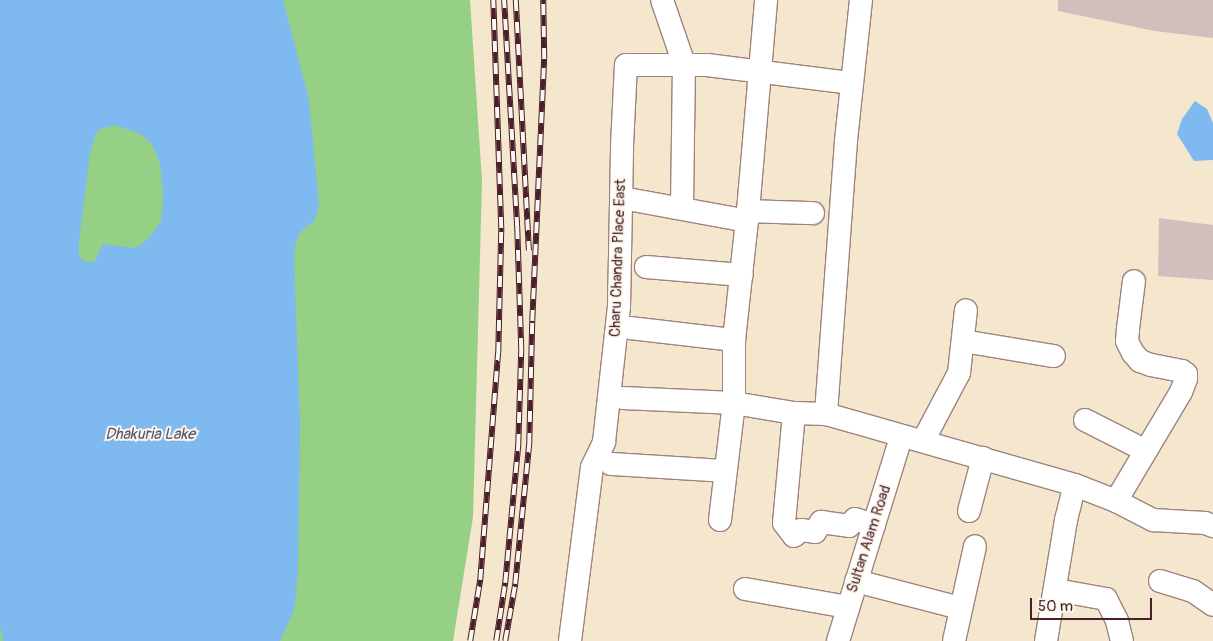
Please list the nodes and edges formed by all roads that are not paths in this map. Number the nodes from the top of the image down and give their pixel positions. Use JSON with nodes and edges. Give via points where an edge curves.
{"nodes":[{"id":1,"x":662,"y":0,"type":"edge"},
{"id":2,"x":766,"y":0,"type":"edge"},
{"id":3,"x":861,"y":0,"type":"edge"},
{"id":4,"x":684,"y":64,"type":"junction"},
{"id":5,"x":761,"y":70,"type":"junction"},
{"id":6,"x":852,"y":83,"type":"junction"},
{"id":7,"x":622,"y":198,"type":"junction"},
{"id":8,"x":682,"y":208,"type":"junction"},
{"id":9,"x":813,"y":213,"type":"dead end"},
{"id":10,"x":748,"y":216,"type":"junction"},
{"id":11,"x":646,"y":267,"type":"dead end"},
{"id":12,"x":742,"y":275,"type":"junction"},
{"id":13,"x":1134,"y":281,"type":"dead end"},
{"id":14,"x":966,"y":310,"type":"dead end"},
{"id":15,"x":630,"y":328,"type":"dead end"},
{"id":16,"x":734,"y":340,"type":"junction"},
{"id":17,"x":963,"y":341,"type":"junction"},
{"id":18,"x":1054,"y":356,"type":"dead end"},
{"id":19,"x":624,"y":398,"type":"dead end"},
{"id":20,"x":734,"y":403,"type":"junction"},
{"id":21,"x":794,"y":413,"type":"junction"},
{"id":22,"x":826,"y":414,"type":"junction"},
{"id":23,"x":1084,"y":420,"type":"dead end"},
{"id":24,"x":901,"y":437,"type":"junction"},
{"id":25,"x":924,"y":442,"type":"junction"},
{"id":26,"x":1146,"y":451,"type":"junction"},
{"id":27,"x":983,"y":458,"type":"junction"},
{"id":28,"x":611,"y":464,"type":"dead end"},
{"id":29,"x":725,"y":471,"type":"junction"},
{"id":30,"x":1076,"y":485,"type":"junction"},
{"id":31,"x":1116,"y":501,"type":"junction"},
{"id":32,"x":970,"y":511,"type":"dead end"},
{"id":33,"x":720,"y":520,"type":"dead end"},
{"id":34,"x":874,"y":525,"type":"junction"},
{"id":35,"x":1213,"y":526,"type":"edge"},
{"id":36,"x":975,"y":546,"type":"dead end"},
{"id":37,"x":856,"y":581,"type":"junction"},
{"id":38,"x":1160,"y":581,"type":"dead end"},
{"id":39,"x":745,"y":589,"type":"dead end"},
{"id":40,"x":1056,"y":590,"type":"junction"},
{"id":41,"x":1213,"y":605,"type":"edge"},
{"id":42,"x":848,"y":607,"type":"junction"},
{"id":43,"x":960,"y":608,"type":"junction"},
{"id":44,"x":570,"y":641,"type":"edge"},
{"id":45,"x":838,"y":641,"type":"edge"},
{"id":46,"x":954,"y":641,"type":"edge"},
{"id":47,"x":1046,"y":641,"type":"edge"},
{"id":48,"x":1122,"y":641,"type":"edge"}],
"edges":[{"from":1,"to":4,"type":"street"},
{"from":2,"to":5,"type":"street"},
{"from":3,"to":6,"type":"street"},
{"from":4,"to":5,"type":"street","name":"Charu Chandra Place East"},
{"from":4,"to":7,"type":"street","name":"Charu Chandra Place East","via":[[626,65]]},
{"from":4,"to":8,"type":"street"},
{"from":5,"to":6,"type":"street","name":"Charu Chandra Place East"},
{"from":5,"to":10,"type":"street"},
{"from":6,"to":22,"type":"street"},
{"from":7,"to":8,"type":"street"},
{"from":7,"to":44,"type":"street","name":"Charu Chandra Place East","via":[[619,307],[604,442],[592,467]]},
{"from":8,"to":10,"type":"street"},
{"from":9,"to":10,"type":"street"},
{"from":10,"to":12,"type":"street"},
{"from":11,"to":12,"type":"street"},
{"from":12,"to":16,"type":"street"},
{"from":13,"to":26,"type":"street","via":[[1127,335],[1133,353],[1140,362],[1186,374],[1181,392]]},
{"from":14,"to":17,"type":"street"},
{"from":15,"to":16,"type":"street"},
{"from":16,"to":20,"type":"street"},
{"from":17,"to":18,"type":"street"},
{"from":17,"to":25,"type":"street","via":[[959,374]]},
{"from":19,"to":20,"type":"street"},
{"from":20,"to":21,"type":"street"},
{"from":20,"to":29,"type":"street"},
{"from":21,"to":22,"type":"street"},
{"from":21,"to":34,"type":"street","via":[[784,523],[794,536],[801,530],[815,532],[821,522],[849,526],[855,519]]},
{"from":22,"to":24,"type":"street"},
{"from":23,"to":26,"type":"street"},
{"from":24,"to":25,"type":"street"},
{"from":24,"to":34,"type":"street","name":"Sultan Alam Road"},
{"from":25,"to":27,"type":"street"},
{"from":26,"to":31,"type":"street"},
{"from":27,"to":30,"type":"street"},
{"from":27,"to":32,"type":"street"},
{"from":28,"to":29,"type":"street"},
{"from":29,"to":33,"type":"street"},
{"from":30,"to":31,"type":"street"},
{"from":30,"to":40,"type":"street","via":[[1066,520]]},
{"from":31,"to":35,"type":"street","via":[[1153,520]]},
{"from":34,"to":37,"type":"street","name":"Sultan Alam Road"},
{"from":36,"to":43,"type":"street"},
{"from":37,"to":42,"type":"street","name":"Sultan Alam Road"},
{"from":37,"to":43,"type":"street"},
{"from":38,"to":41,"type":"street","via":[[1193,591]]},
{"from":39,"to":42,"type":"street"},
{"from":40,"to":47,"type":"street"},
{"from":40,"to":48,"type":"street","via":[[1106,599]]},
{"from":42,"to":45,"type":"street","name":"Sultan Alam Road"},
{"from":43,"to":46,"type":"street"}]}
